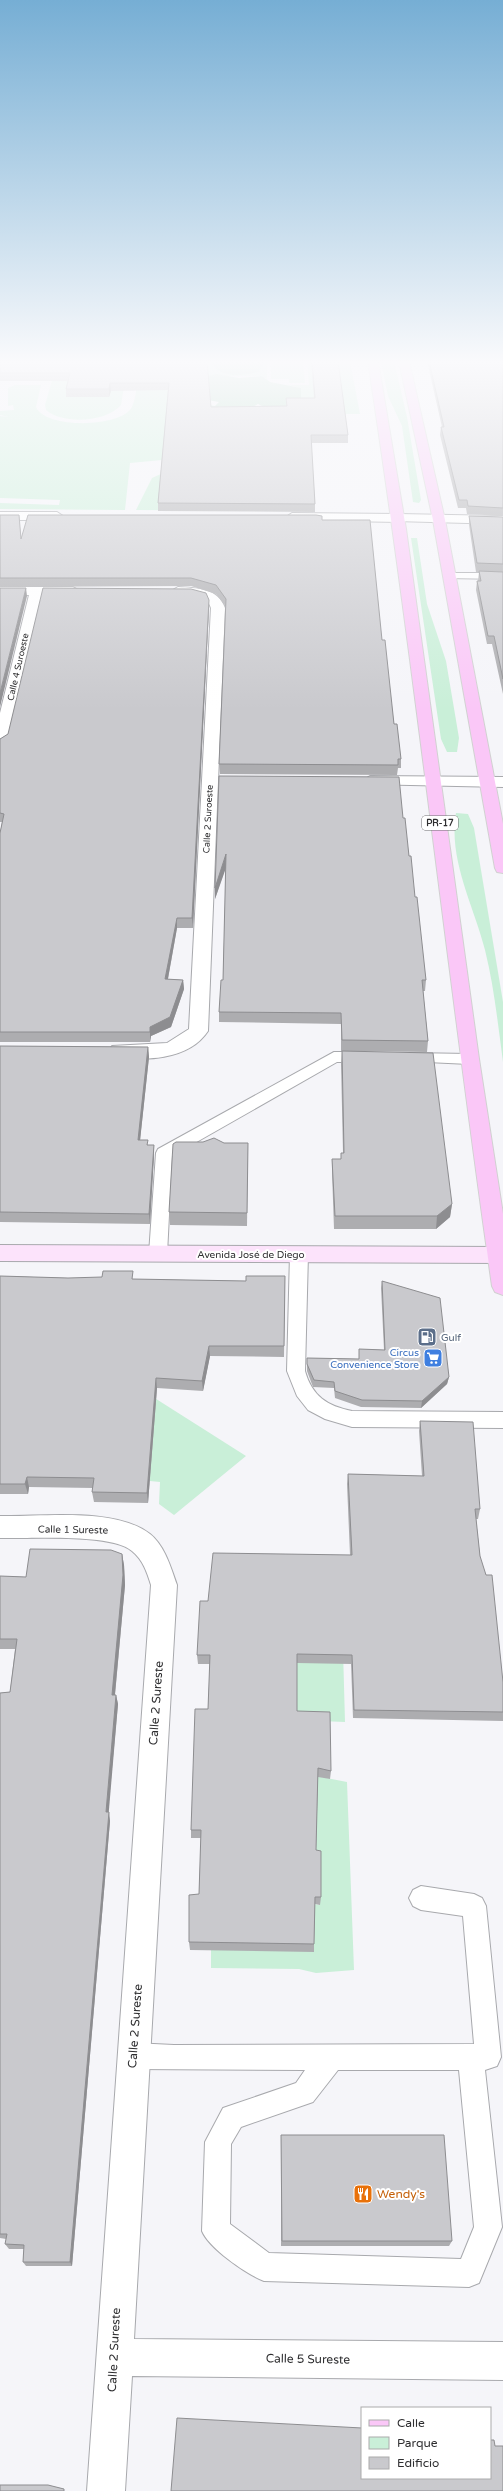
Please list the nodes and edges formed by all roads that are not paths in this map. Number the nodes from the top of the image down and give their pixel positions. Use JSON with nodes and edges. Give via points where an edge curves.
{"nodes":[{"id":1,"x":392,"y":477,"type":"edge"},
{"id":2,"x":430,"y":477,"type":"edge"},
{"id":3,"x":0,"y":516,"type":"edge"},
{"id":4,"x":69,"y":516,"type":"edge"},
{"id":5,"x":280,"y":517,"type":"edge"},
{"id":6,"x":398,"y":518,"type":"junction"},
{"id":7,"x":439,"y":520,"type":"junction"},
{"id":8,"x":503,"y":520,"type":"edge"},
{"id":9,"x":449,"y":576,"type":"junction"},
{"id":10,"x":503,"y":576,"type":"edge"},
{"id":11,"x":0,"y":590,"type":"edge"},
{"id":12,"x":36,"y":591,"type":"junction"},
{"id":13,"x":83,"y":591,"type":"edge"},
{"id":14,"x":168,"y":591,"type":"edge"},
{"id":15,"x":0,"y":743,"type":"edge"},
{"id":16,"x":357,"y":781,"type":"edge"},
{"id":17,"x":435,"y":781,"type":"junction"},
{"id":18,"x":487,"y":782,"type":"junction"},
{"id":19,"x":503,"y":782,"type":"edge"},
{"id":20,"x":503,"y":868,"type":"edge"},
{"id":21,"x":99,"y":1050,"type":"edge"},
{"id":22,"x":469,"y":1059,"type":"junction"},
{"id":23,"x":0,"y":1253,"type":"edge"},
{"id":24,"x":158,"y":1254,"type":"junction"},
{"id":25,"x":299,"y":1254,"type":"junction"},
{"id":26,"x":501,"y":1255,"type":"edge"},
{"id":27,"x":503,"y":1286,"type":"edge"},
{"id":28,"x":503,"y":1420,"type":"edge"},
{"id":29,"x":0,"y":1527,"type":"edge"},
{"id":30,"x":158,"y":1562,"type":"joint"},
{"id":31,"x":421,"y":1898,"type":"dead end"},
{"id":32,"x":133,"y":2056,"type":"junction"},
{"id":33,"x":471,"y":2057,"type":"junction"},
{"id":34,"x":332,"y":2058,"type":"junction"},
{"id":35,"x":114,"y":2357,"type":"junction"},
{"id":36,"x":503,"y":2361,"type":"edge"},
{"id":37,"x":106,"y":2491,"type":"edge"}],
"edges":[{"from":1,"to":6,"type":"main road","number":"PR-17"},
{"from":2,"to":7,"type":"main road"},
{"from":3,"to":4,"type":"street"},
{"from":5,"to":6,"type":"street"},
{"from":6,"to":7,"type":"street"},
{"from":6,"to":17,"type":"main road","number":"PR-17"},
{"from":7,"to":8,"type":"street"},
{"from":7,"to":9,"type":"main road"},
{"from":9,"to":10,"type":"lane"},
{"from":9,"to":18,"type":"main road"},
{"from":11,"to":12,"type":"street"},
{"from":12,"to":13,"type":"street"},
{"from":12,"to":15,"type":"street","name":"Calle 4 Suroeste"},
{"from":14,"to":21,"type":"street","name":"Calle 2 Suroeste","via":[[201,593],[214,599],[218,608],[218,780],[198,1031],[192,1038],[172,1050]]},
{"from":16,"to":17,"type":"street"},
{"from":17,"to":18,"type":"street"},
{"from":17,"to":22,"type":"main road","number":"PR-17"},
{"from":18,"to":19,"type":"street"},
{"from":18,"to":20,"type":"main road"},
{"from":22,"to":24,"type":"lane","via":[[334,1057],[164,1153]]},
{"from":22,"to":26,"type":"main road","number":"PR-17"},
{"from":23,"to":24,"type":"main road","name":"Avenida José de Diego"},
{"from":24,"to":25,"type":"main road","name":"Avenida José de Diego"},
{"from":25,"to":26,"type":"main road","name":"Avenida José de Diego"},
{"from":25,"to":28,"type":"lane","via":[[296,1371],[300,1386],[312,1404],[328,1413],[352,1420]]},
{"from":26,"to":27,"type":"main road","number":"PR-17"},
{"from":29,"to":30,"type":"street","name":"Calle 1 Sureste","via":[[112,1529],[130,1536],[145,1546]]},
{"from":30,"to":32,"type":"street","name":"Calle 2 Sureste","via":[[164,1585]]},
{"from":31,"to":33,"type":"lane","via":[[474,1906],[488,2057]]},
{"from":32,"to":34,"type":"lane"},
{"from":32,"to":35,"type":"street","name":"Calle 2 Sureste"},
{"from":33,"to":34,"type":"lane"},
{"from":33,"to":34,"type":"lane","via":[[488,2227],[469,2273],[264,2267],[216,2231],[218,2142],[232,2117],[304,2093]]},
{"from":35,"to":36,"type":"street","name":"Calle 5 Sureste"},
{"from":35,"to":37,"type":"street","name":"Calle 2 Sureste"}]}
